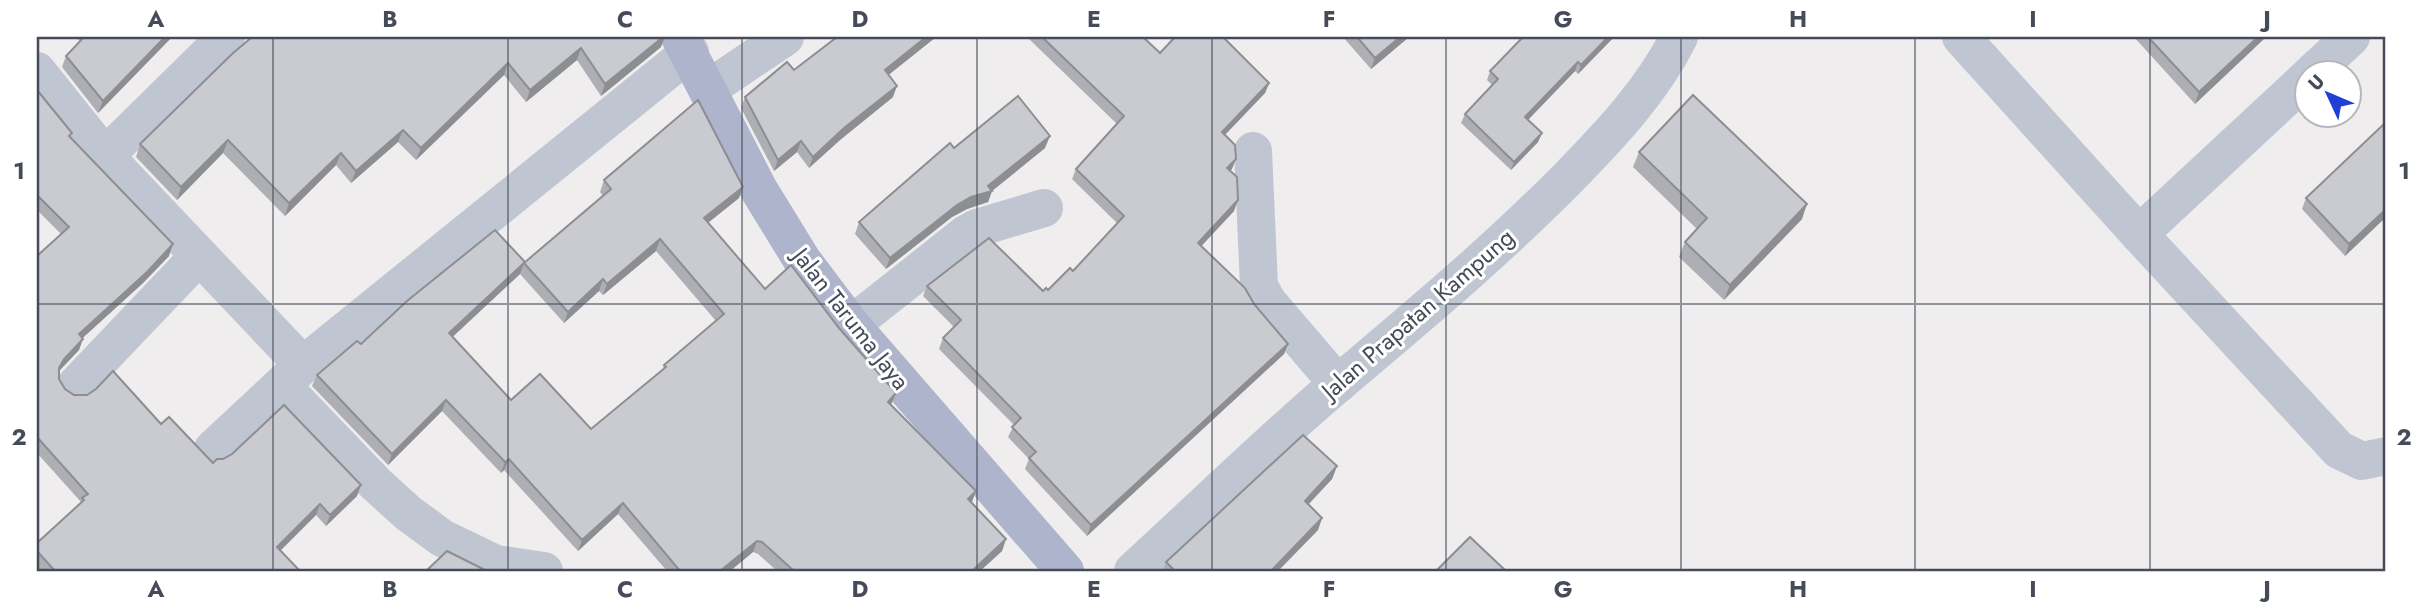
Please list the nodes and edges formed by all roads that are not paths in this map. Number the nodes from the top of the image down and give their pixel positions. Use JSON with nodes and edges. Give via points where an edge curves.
{"nodes":[{"id":1,"x":226,"y":37,"type":"edge"},
{"id":2,"x":785,"y":37,"type":"edge"},
{"id":3,"x":1679,"y":37,"type":"edge"},
{"id":4,"x":1961,"y":37,"type":"edge"},
{"id":5,"x":2351,"y":37,"type":"edge"},
{"id":6,"x":685,"y":45,"type":"edge"},
{"id":7,"x":2326,"y":60,"type":"edge"},
{"id":8,"x":37,"y":71,"type":"edge"},
{"id":9,"x":708,"y":89,"type":"junction"},
{"id":10,"x":2294,"y":90,"type":"edge"},
{"id":11,"x":1253,"y":151,"type":"dead end"},
{"id":12,"x":105,"y":156,"type":"junction"},
{"id":13,"x":1044,"y":208,"type":"dead end"},
{"id":14,"x":2139,"y":234,"type":"junction"},
{"id":15,"x":200,"y":256,"type":"junction"},
{"id":16,"x":851,"y":325,"type":"junction"},
{"id":17,"x":293,"y":375,"type":"junction"},
{"id":18,"x":1338,"y":384,"type":"junction"},
{"id":19,"x":76,"y":386,"type":"dead end"},
{"id":20,"x":214,"y":449,"type":"dead end"},
{"id":21,"x":2386,"y":456,"type":"edge"},
{"id":22,"x":544,"y":571,"type":"edge"},
{"id":23,"x":1065,"y":571,"type":"edge"},
{"id":24,"x":1133,"y":571,"type":"edge"}],
"edges":[{"from":1,"to":12,"type":"street"},
{"from":2,"to":9,"type":"street"},
{"from":3,"to":18,"type":"street","name":"Jalan Prapatan Kampung","via":[[1643,94],[1601,144],[1466,276]]},
{"from":4,"to":14,"type":"street"},
{"from":5,"to":7,"type":"street"},
{"from":6,"to":9,"type":"main road","name":"Jalan Taruma Jaya"},
{"from":6,"to":17,"type":"street"},
{"from":8,"to":12,"type":"street"},
{"from":9,"to":16,"type":"main road","name":"Jalan Taruma Jaya","via":[[759,190],[802,260]]},
{"from":10,"to":14,"type":"street"},
{"from":11,"to":18,"type":"street","via":[[1259,286]]},
{"from":12,"to":15,"type":"street"},
{"from":13,"to":16,"type":"street","via":[[966,234]]},
{"from":14,"to":21,"type":"street","via":[[2339,450],[2362,461]]},
{"from":15,"to":17,"type":"street"},
{"from":15,"to":19,"type":"street"},
{"from":16,"to":23,"type":"main road","name":"Jalan Taruma Jaya"},
{"from":17,"to":20,"type":"street"},
{"from":17,"to":22,"type":"street","via":[[376,484],[408,513],[442,538],[496,564]]},
{"from":18,"to":24,"type":"street","name":"Jalan Prapatan Kampung"}]}
